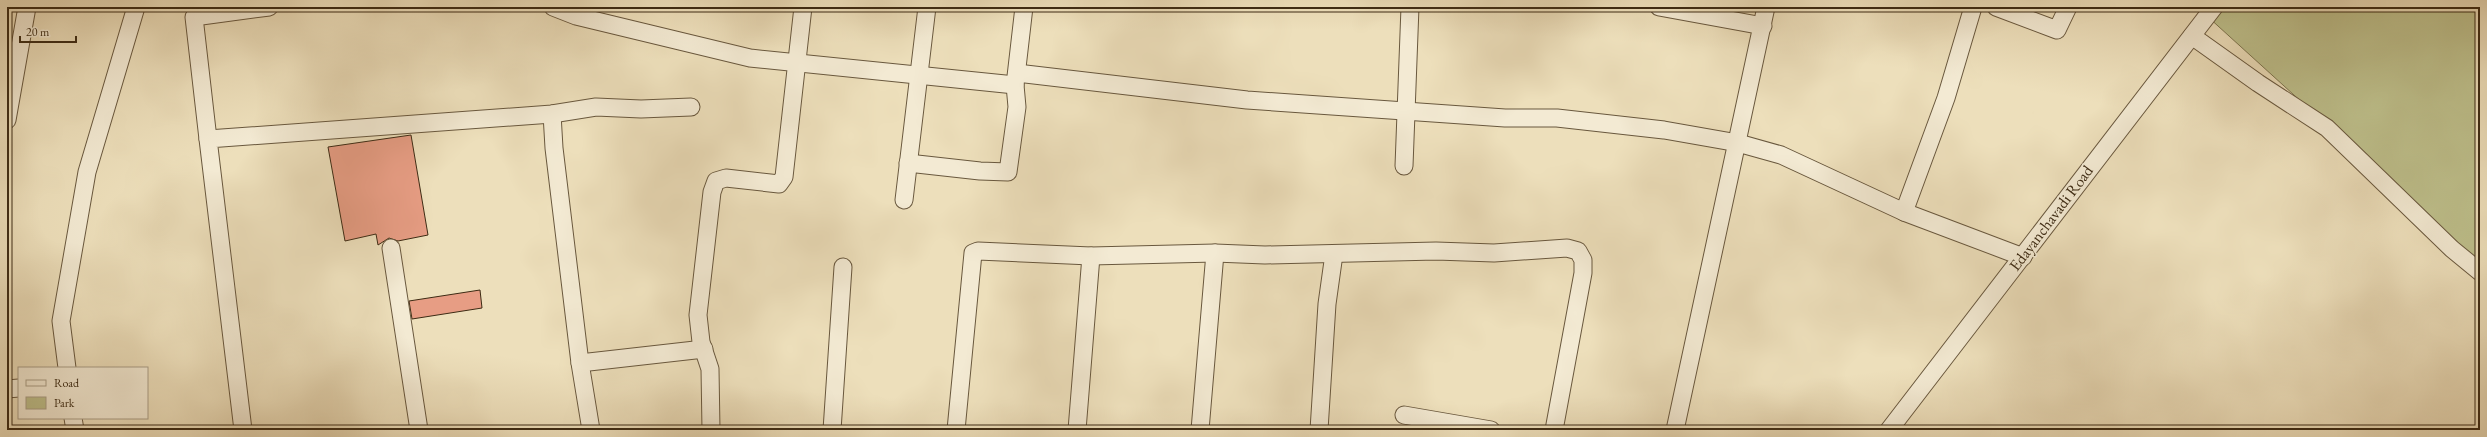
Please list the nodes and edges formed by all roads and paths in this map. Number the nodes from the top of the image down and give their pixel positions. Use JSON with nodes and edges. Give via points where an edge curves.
{"nodes":[{"id":1,"x":27,"y":7,"type":"edge"},
{"id":2,"x":136,"y":7,"type":"edge"},
{"id":3,"x":269,"y":7,"type":"edge"},
{"id":4,"x":553,"y":7,"type":"edge"},
{"id":5,"x":803,"y":7,"type":"edge"},
{"id":6,"x":927,"y":7,"type":"edge"},
{"id":7,"x":1024,"y":7,"type":"edge"},
{"id":8,"x":1410,"y":7,"type":"edge"},
{"id":9,"x":1659,"y":7,"type":"edge"},
{"id":10,"x":1766,"y":7,"type":"edge"},
{"id":11,"x":1973,"y":7,"type":"edge"},
{"id":12,"x":1996,"y":7,"type":"edge"},
{"id":13,"x":2068,"y":7,"type":"edge"},
{"id":14,"x":2214,"y":7,"type":"edge"},
{"id":15,"x":1763,"y":26,"type":"junction"},
{"id":16,"x":2192,"y":36,"type":"junction"},
{"id":17,"x":796,"y":64,"type":"junction"},
{"id":18,"x":919,"y":76,"type":"junction"},
{"id":19,"x":1016,"y":79,"type":"junction"},
{"id":20,"x":691,"y":108,"type":"dead end"},
{"id":21,"x":1405,"y":109,"type":"junction"},
{"id":22,"x":552,"y":114,"type":"junction"},
{"id":23,"x":7,"y":120,"type":"edge"},
{"id":24,"x":208,"y":139,"type":"junction"},
{"id":25,"x":1738,"y":143,"type":"junction"},
{"id":26,"x":908,"y":163,"type":"junction"},
{"id":27,"x":1404,"y":166,"type":"dead end"},
{"id":28,"x":904,"y":200,"type":"dead end"},
{"id":29,"x":1904,"y":212,"type":"junction"},
{"id":30,"x":391,"y":248,"type":"dead end"},
{"id":31,"x":1214,"y":253,"type":"junction"},
{"id":32,"x":1334,"y":254,"type":"junction"},
{"id":33,"x":1091,"y":256,"type":"junction"},
{"id":34,"x":2023,"y":258,"type":"junction"},
{"id":35,"x":843,"y":267,"type":"dead end"},
{"id":36,"x":2480,"y":272,"type":"edge"},
{"id":37,"x":704,"y":349,"type":"junction"},
{"id":38,"x":580,"y":363,"type":"junction"},
{"id":39,"x":67,"y":367,"type":"edge"},
{"id":40,"x":7,"y":388,"type":"edge"},
{"id":41,"x":18,"y":388,"type":"edge"},
{"id":42,"x":1404,"y":416,"type":"dead end"},
{"id":43,"x":73,"y":419,"type":"edge"},
{"id":44,"x":75,"y":430,"type":"edge"},
{"id":45,"x":243,"y":430,"type":"edge"},
{"id":46,"x":418,"y":430,"type":"edge"},
{"id":47,"x":591,"y":430,"type":"edge"},
{"id":48,"x":711,"y":430,"type":"edge"},
{"id":49,"x":832,"y":430,"type":"edge"},
{"id":50,"x":956,"y":430,"type":"edge"},
{"id":51,"x":1077,"y":430,"type":"edge"},
{"id":52,"x":1200,"y":430,"type":"edge"},
{"id":53,"x":1319,"y":430,"type":"edge"},
{"id":54,"x":1491,"y":430,"type":"edge"},
{"id":55,"x":1554,"y":430,"type":"edge"},
{"id":56,"x":1676,"y":430,"type":"edge"},
{"id":57,"x":1889,"y":430,"type":"edge"}],
"edges":[{"from":1,"to":23,"type":"street"},
{"from":2,"to":39,"type":"street","via":[[87,172],[62,321]]},
{"from":3,"to":24,"type":"street","via":[[194,17]]},
{"from":4,"to":17,"type":"street","via":[[576,16],[750,58]]},
{"from":5,"to":17,"type":"street"},
{"from":6,"to":18,"type":"street"},
{"from":7,"to":19,"type":"street"},
{"from":8,"to":21,"type":"street"},
{"from":9,"to":15,"type":"street"},
{"from":10,"to":15,"type":"street"},
{"from":11,"to":29,"type":"street","via":[[1946,98]]},
{"from":12,"to":13,"type":"street","via":[[2057,30]]},
{"from":14,"to":16,"type":"street","name":"Edayanchavadi Road"},
{"from":15,"to":25,"type":"street"},
{"from":16,"to":34,"type":"street","name":"Edayanchavadi Road","via":[[2148,96],[2102,149]]},
{"from":16,"to":36,"type":"street","via":[[2327,128],[2452,249]]},
{"from":17,"to":18,"type":"street"},
{"from":17,"to":37,"type":"street","via":[[784,177],[779,184],[726,178],[716,181],[712,192],[698,315]]},
{"from":18,"to":19,"type":"street"},
{"from":18,"to":26,"type":"street"},
{"from":19,"to":21,"type":"street","via":[[1247,100]]},
{"from":19,"to":26,"type":"street","via":[[1017,107],[1008,172],[980,172]]},
{"from":20,"to":22,"type":"street","via":[[596,107]]},
{"from":21,"to":25,"type":"street","via":[[1505,118],[1572,119],[1657,129]]},
{"from":21,"to":27,"type":"street"},
{"from":22,"to":24,"type":"street"},
{"from":22,"to":38,"type":"street"},
{"from":24,"to":45,"type":"street"},
{"from":25,"to":29,"type":"street","via":[[1781,155]]},
{"from":25,"to":56,"type":"street"},
{"from":26,"to":28,"type":"street"},
{"from":29,"to":34,"type":"street"},
{"from":30,"to":46,"type":"street"},
{"from":31,"to":32,"type":"street"},
{"from":31,"to":33,"type":"street"},
{"from":31,"to":52,"type":"street"},
{"from":32,"to":53,"type":"street","via":[[1327,304]]},
{"from":32,"to":55,"type":"street","via":[[1436,251],[1494,253],[1567,248],[1578,251],[1583,273]]},
{"from":33,"to":50,"type":"street","via":[[978,251],[973,253]]},
{"from":33,"to":51,"type":"street"},
{"from":34,"to":57,"type":"street","name":"Edayanchavadi Road"},
{"from":35,"to":49,"type":"street"},
{"from":37,"to":38,"type":"street"},
{"from":37,"to":48,"type":"street","via":[[710,369]]},
{"from":38,"to":47,"type":"street"},
{"from":40,"to":41,"type":"street"},
{"from":42,"to":54,"type":"street"},
{"from":43,"to":44,"type":"street"}]}
